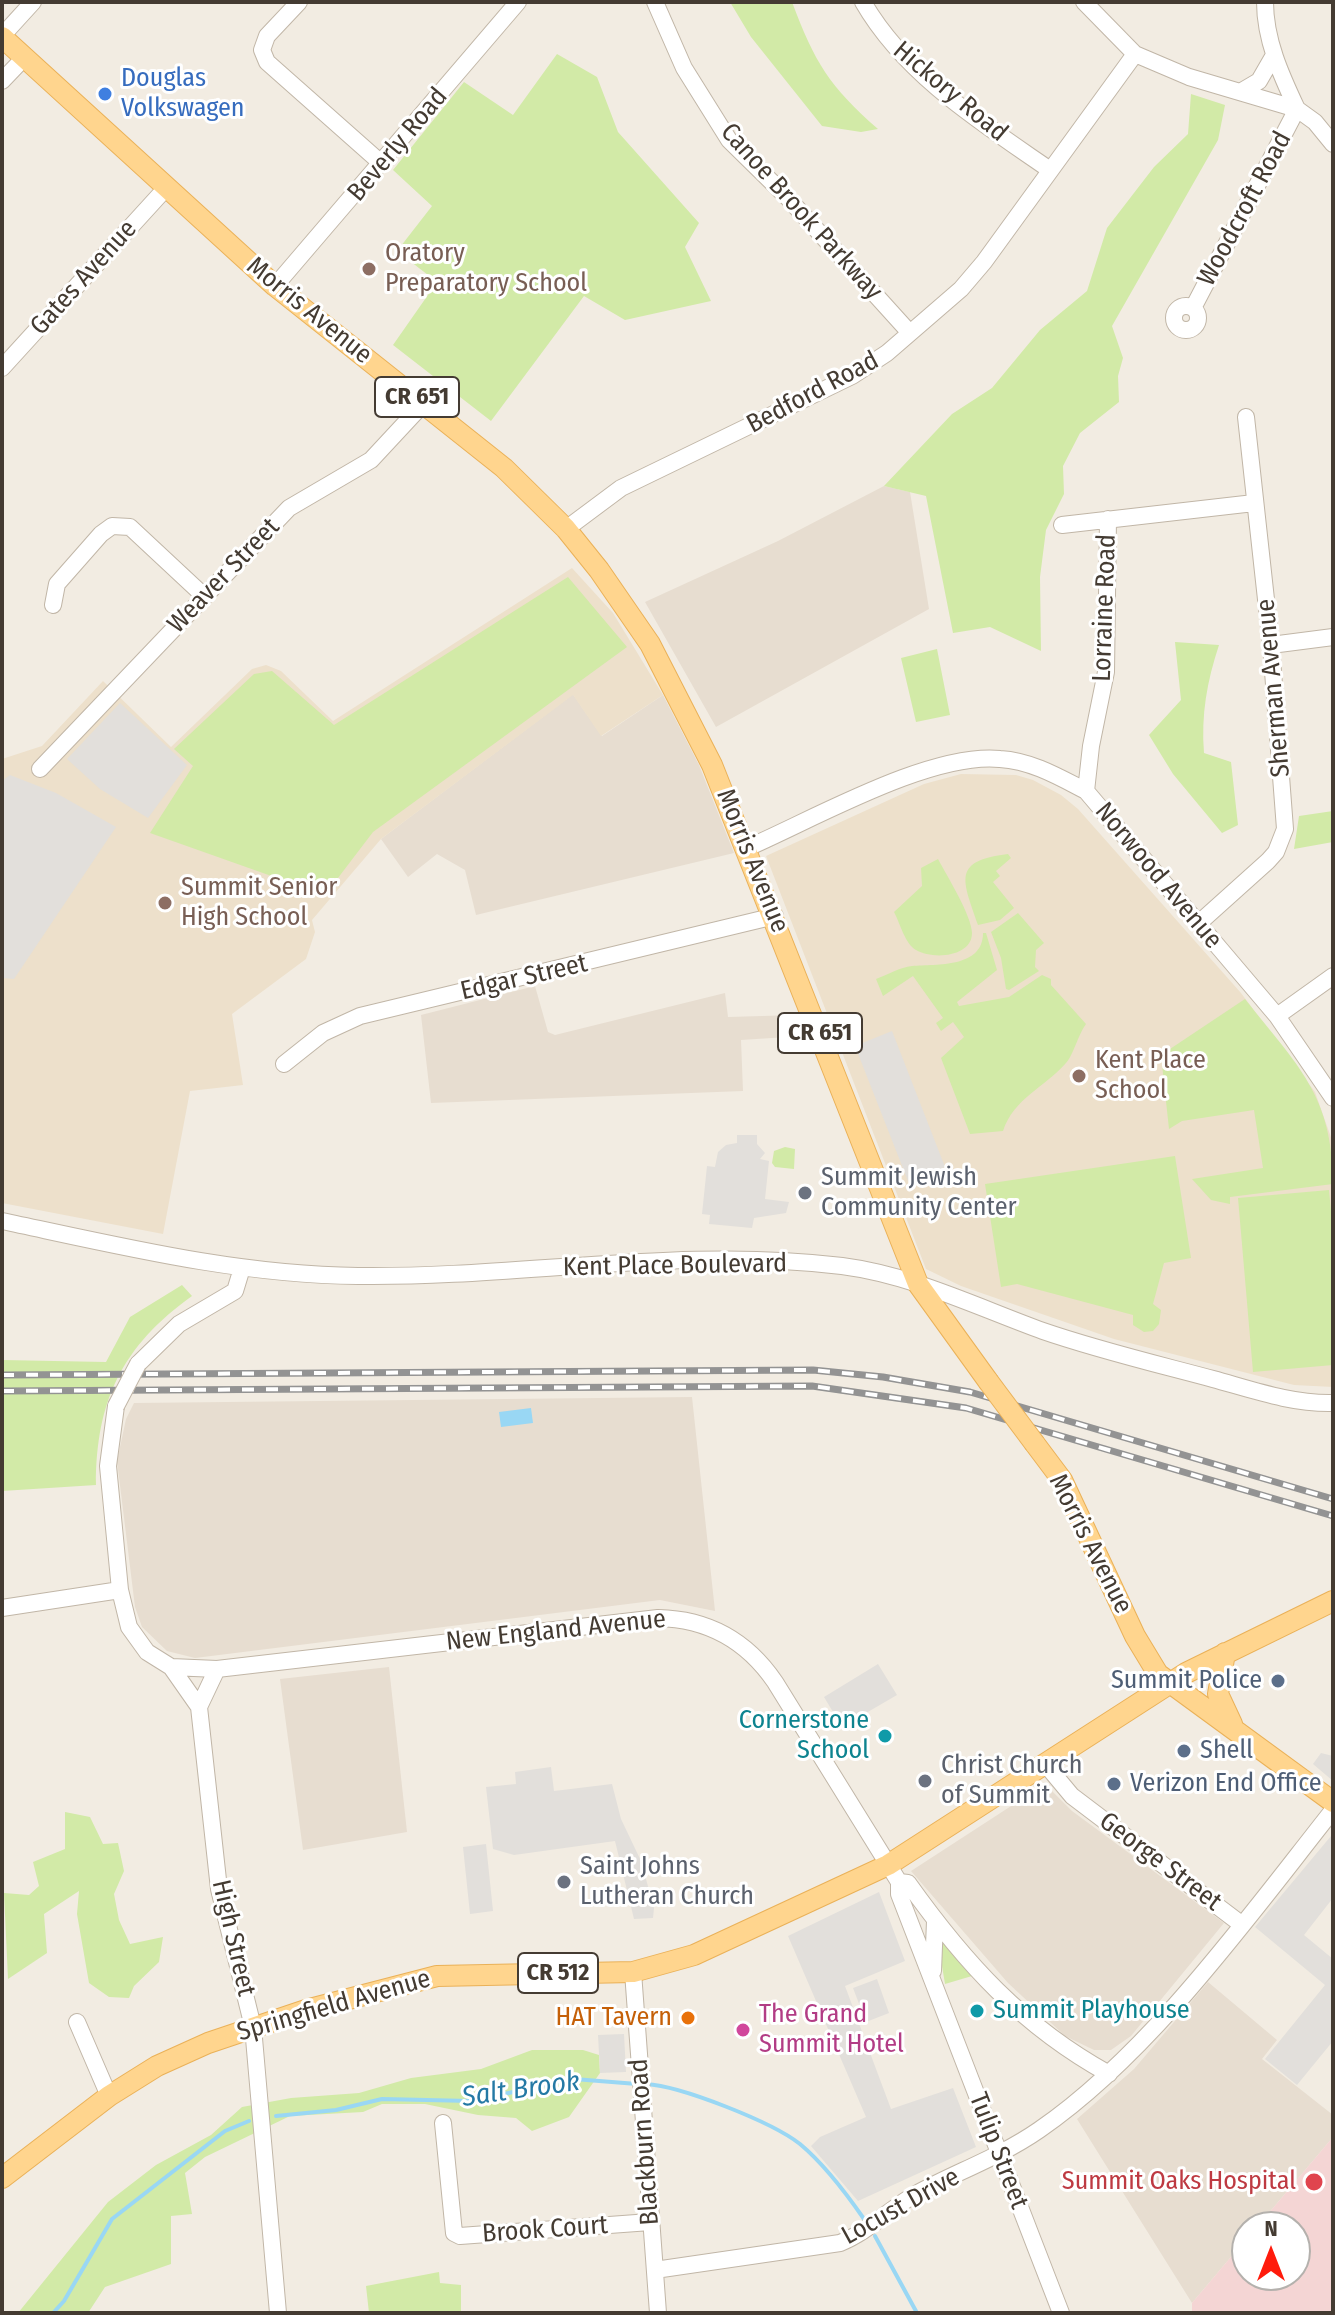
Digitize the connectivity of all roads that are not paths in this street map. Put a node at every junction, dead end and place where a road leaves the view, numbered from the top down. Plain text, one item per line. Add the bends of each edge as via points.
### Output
1 (33, 2) edge
2 (299, 2) edge
3 (518, 2) edge
4 (655, 2) edge
5 (863, 2) edge
6 (1084, 2) edge
7 (1265, 2) edge
8 (2, 36) edge
9 (1135, 54) junction
10 (1274, 55) junction
11 (24, 58) junction
12 (2, 81) edge
13 (1242, 91) junction
14 (1297, 109) junction
15 (1333, 144) edge
16 (381, 163) junction
17 (1050, 170) junction
18 (166, 188) junction
19 (275, 286) junction
20 (1193, 308) dead end
21 (910, 333) junction
22 (2, 368) edge
23 (424, 403) junction
24 (1246, 417) dead end
25 (1254, 503) junction
26 (1108, 519) junction
27 (1062, 525) dead end
28 (566, 529) junction
29 (204, 596) junction
30 (53, 605) dead end
31 (1333, 637) edge
32 (1271, 645) junction
33 (40, 769) dead end
34 (1086, 791) junction
35 (747, 848) junction
36 (775, 916) junction
37 (1199, 923) junction
38 (1333, 976) edge
39 (1277, 1016) junction
40 (284, 1064) dead end
41 (1333, 1098) edge
42 (2, 1221) edge
43 (242, 1268) junction
44 (918, 1284) junction
45 (1333, 1403) edge
46 (120, 1590) junction
47 (1333, 1601) edge
48 (2, 1608) edge
49 (1225, 1653) junction
50 (171, 1667) junction
51 (217, 1669) junction
52 (196, 1671) joint
53 (1169, 1684) junction
54 (199, 1707) junction
55 (1238, 1733) junction
56 (1047, 1766) junction
57 (1333, 1802) edge
58 (1333, 1810) edge
59 (894, 1873) junction
60 (935, 1921) junction
61 (1241, 1924) junction
62 (633, 1972) junction
63 (935, 1989) junction
64 (77, 2022) dead end
65 (253, 2027) junction
66 (1109, 2074) junction
67 (109, 2096) junction
68 (443, 2123) dead end
69 (1000, 2155) junction
70 (2, 2178) edge
71 (650, 2222) junction
72 (655, 2270) junction
73 (278, 2313) edge
74 (658, 2313) edge
75 (1061, 2313) edge

1 - 8 street
2 - 16 street via 267,36 262,50 267,62
3 - 16 street, Beverly Road
4 - 21 street, Canoe Brook Parkway via 684,68 729,140
5 - 17 street, Hickory Road via 880,31 929,79
6 - 9 street
7 - 10 street
8 - 11 main road, Morris Avenue / CR 651
9 - 13 street via 1189,77
9 - 17 street, Bedford Road
10 - 13 street via 1259,81
10 - 14 street
11 - 12 street
11 - 18 main road, Morris Avenue / CR 651
13 - 14 street
14 - 15 street
14 - 20 street, Woodcroft Road
16 - 19 street, Beverly Road
17 - 21 street, Bedford Road via 961,289
18 - 19 main road, Morris Avenue / CR 651
18 - 22 street, Gates Avenue
19 - 23 main road, Morris Avenue / CR 651
21 - 28 street, Bedford Road via 829,389 606,496
23 - 28 main road, Morris Avenue / CR 651 via 504,468
23 - 29 street, Weaver Street via 371,460 289,508
24 - 25 street, Sherman Avenue
25 - 26 street
25 - 32 street, Sherman Avenue
26 - 27 street
26 - 34 street, Lorraine Road via 1106,672
28 - 35 main road, Morris Avenue / CR 651 via 650,644 684,704
29 - 30 street via 122,525 101,534 57,584
29 - 33 street, Weaver Street
31 - 32 street
32 - 37 street, Sherman Avenue via 1286,814 1282,841 1268,861
34 - 35 street, Norwood Avenue via 1028,764 959,760 926,769
34 - 37 street, Norwood Avenue
35 - 36 main road, Morris Avenue / CR 651
36 - 40 street, Edgar Street via 360,1016 323,1033
36 - 44 main road, Morris Avenue / CR 651
37 - 39 street, Norwood Avenue
38 - 39 street
39 - 41 street, Norwood Avenue
42 - 43 street, Kent Place Boulevard
43 - 44 street, Kent Place Boulevard via 373,1276 750,1260 840,1266
43 - 46 street, High Street, bridge via 235,1291 179,1324 138,1364 116,1406 108,1466
44 - 45 street, Kent Place Boulevard via 1057,1335 1299,1402
44 - 53 main road, Morris Avenue / CR 651, bridge via 1062,1480 1147,1658
46 - 48 street
46 - 50 street, High Street via 138,1641
47 - 49 main road, Springfield Avenue
49 - 53 main road, Springfield Avenue
49 - 55 main road via 1219,1702
50 - 52 street, High Street
50 - 54 street, High Street
51 - 52 street, New England Avenue
51 - 54 street
51 - 59 street, New England Avenue via 658,1618 689,1620 727,1635 765,1668
53 - 55 main road, Morris Avenue
53 - 56 main road, Springfield Avenue / CR 512
54 - 65 street, High Street via 219,1889
55 - 57 main road, Morris Avenue
56 - 59 main road, Springfield Avenue / CR 512
56 - 61 street, George Street via 1072,1796
58 - 61 street, Locust Drive
59 - 60 street, New England Avenue via 908,1883
59 - 62 main road, Springfield Avenue / CR 512 via 694,1955
59 - 63 street, Tulip Street
60 - 63 street, Tulip Street
60 - 66 street, New England Avenue via 1028,2021
61 - 66 street, Locust Drive
62 - 65 main road, Springfield Avenue / CR 512 via 437,1976
62 - 71 street, Blackburn Road
63 - 69 street, Tulip Street
64 - 67 street
65 - 67 main road, Springfield Avenue / CR 512 via 157,2066
65 - 73 street, High Street
66 - 69 street, Locust Drive via 1076,2104
67 - 70 main road, Springfield Avenue / CR 512
68 - 71 street, Brook Court via 454,2233 460,2236
69 - 72 street, Locust Drive via 916,2194 840,2243
69 - 75 street, Tulip Street
71 - 72 street, Blackburn Road
72 - 74 street, Blackburn Road

